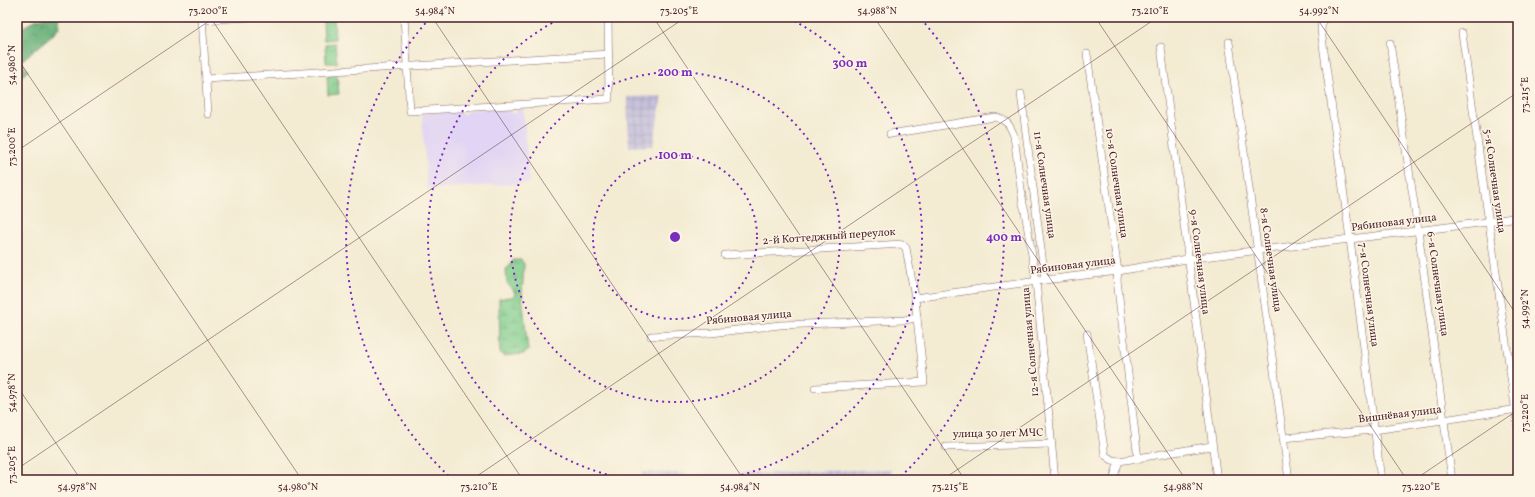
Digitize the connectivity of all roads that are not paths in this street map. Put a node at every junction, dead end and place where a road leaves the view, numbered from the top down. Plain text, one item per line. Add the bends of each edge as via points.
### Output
1 (249, 17) edge
2 (404, 17) edge
3 (608, 17) edge
4 (1322, 17) edge
5 (202, 18) edge
6 (1462, 32) dead end
7 (1229, 42) dead end
8 (1390, 43) dead end
9 (1160, 47) dead end
10 (609, 54) junction
11 (1086, 54) dead end
12 (407, 67) junction
13 (206, 79) junction
14 (1021, 94) dead end
15 (208, 114) dead end
16 (890, 134) dead end
17 (1518, 217) edge
18 (1488, 222) junction
19 (1418, 230) junction
20 (1350, 239) junction
21 (1258, 251) junction
22 (725, 255) dead end
23 (1188, 259) junction
24 (1118, 271) junction
25 (1045, 280) junction
26 (1036, 281) junction
27 (915, 298) junction
28 (917, 318) junction
29 (1087, 334) dead end
30 (651, 336) dead end
31 (815, 388) dead end
32 (1517, 409) edge
33 (1444, 421) junction
34 (1518, 427) edge
35 (1374, 430) junction
36 (1283, 438) junction
37 (1051, 444) junction
38 (1212, 446) junction
39 (946, 447) dead end
40 (1138, 458) junction
41 (1119, 461) junction
42 (1055, 480) edge
43 (1113, 480) edge
44 (1217, 480) edge
45 (1289, 480) edge
46 (1381, 480) edge
47 (1452, 480) edge

1 - 5 street
2 - 12 street
3 - 10 street
4 - 20 street, 7-я Солнечная улица via 1321,30
5 - 13 street
6 - 18 street, 5-я Солнечная улица
7 - 21 street, 8-я Солнечная улица
8 - 19 street, 6-я Солнечная улица
9 - 23 street, 9-я Солнечная улица
10 - 12 street
10 - 12 street via 610,99 410,111
11 - 24 street, 10-я Солнечная улица
12 - 13 street
13 - 15 street
14 - 25 street, 11-я Солнечная улица
16 - 26 street, 12-я Солнечная улица via 995,117 1004,119 1010,125 1014,136
17 - 18 street, Рябиновая улица
18 - 19 street, Рябиновая улица
18 - 32 street, 5-я Солнечная улица
19 - 20 street, Рябиновая улица
19 - 33 street, 6-я Солнечная улица
20 - 21 street, Рябиновая улица
20 - 35 street, 7-я Солнечная улица
21 - 23 street, Рябиновая улица
21 - 36 street, 8-я Солнечная улица
22 - 27 street, 2-й Коттеджный переулок via 902,244 906,248
23 - 24 street, Рябиновая улица
23 - 38 street, 9-я Солнечная улица
24 - 25 street, Рябиновая улица
24 - 40 street, 10-я Солнечная улица
25 - 26 street, Рябиновая улица
26 - 27 street, Рябиновая улица
26 - 37 street, 12-я Солнечная улица
27 - 28 street
28 - 30 street, Рябиновая улица via 780,325 711,333
28 - 31 street via 924,382
29 - 41 street via 1105,456
32 - 33 street, Вишнёвая улица
32 - 34 street, 5-я Солнечная улица
33 - 35 street, Вишнёвая улица
33 - 47 street, 6-я Солнечная улица
35 - 36 street, Вишнёвая улица
35 - 46 street, 7-я Солнечная улица
36 - 45 street, 8-я Солнечная улица
37 - 39 street, улица 30 лет МЧС
37 - 42 street, 12-я Солнечная улица
38 - 40 street
38 - 44 street, 9-я Солнечная улица
40 - 41 street
41 - 43 street

